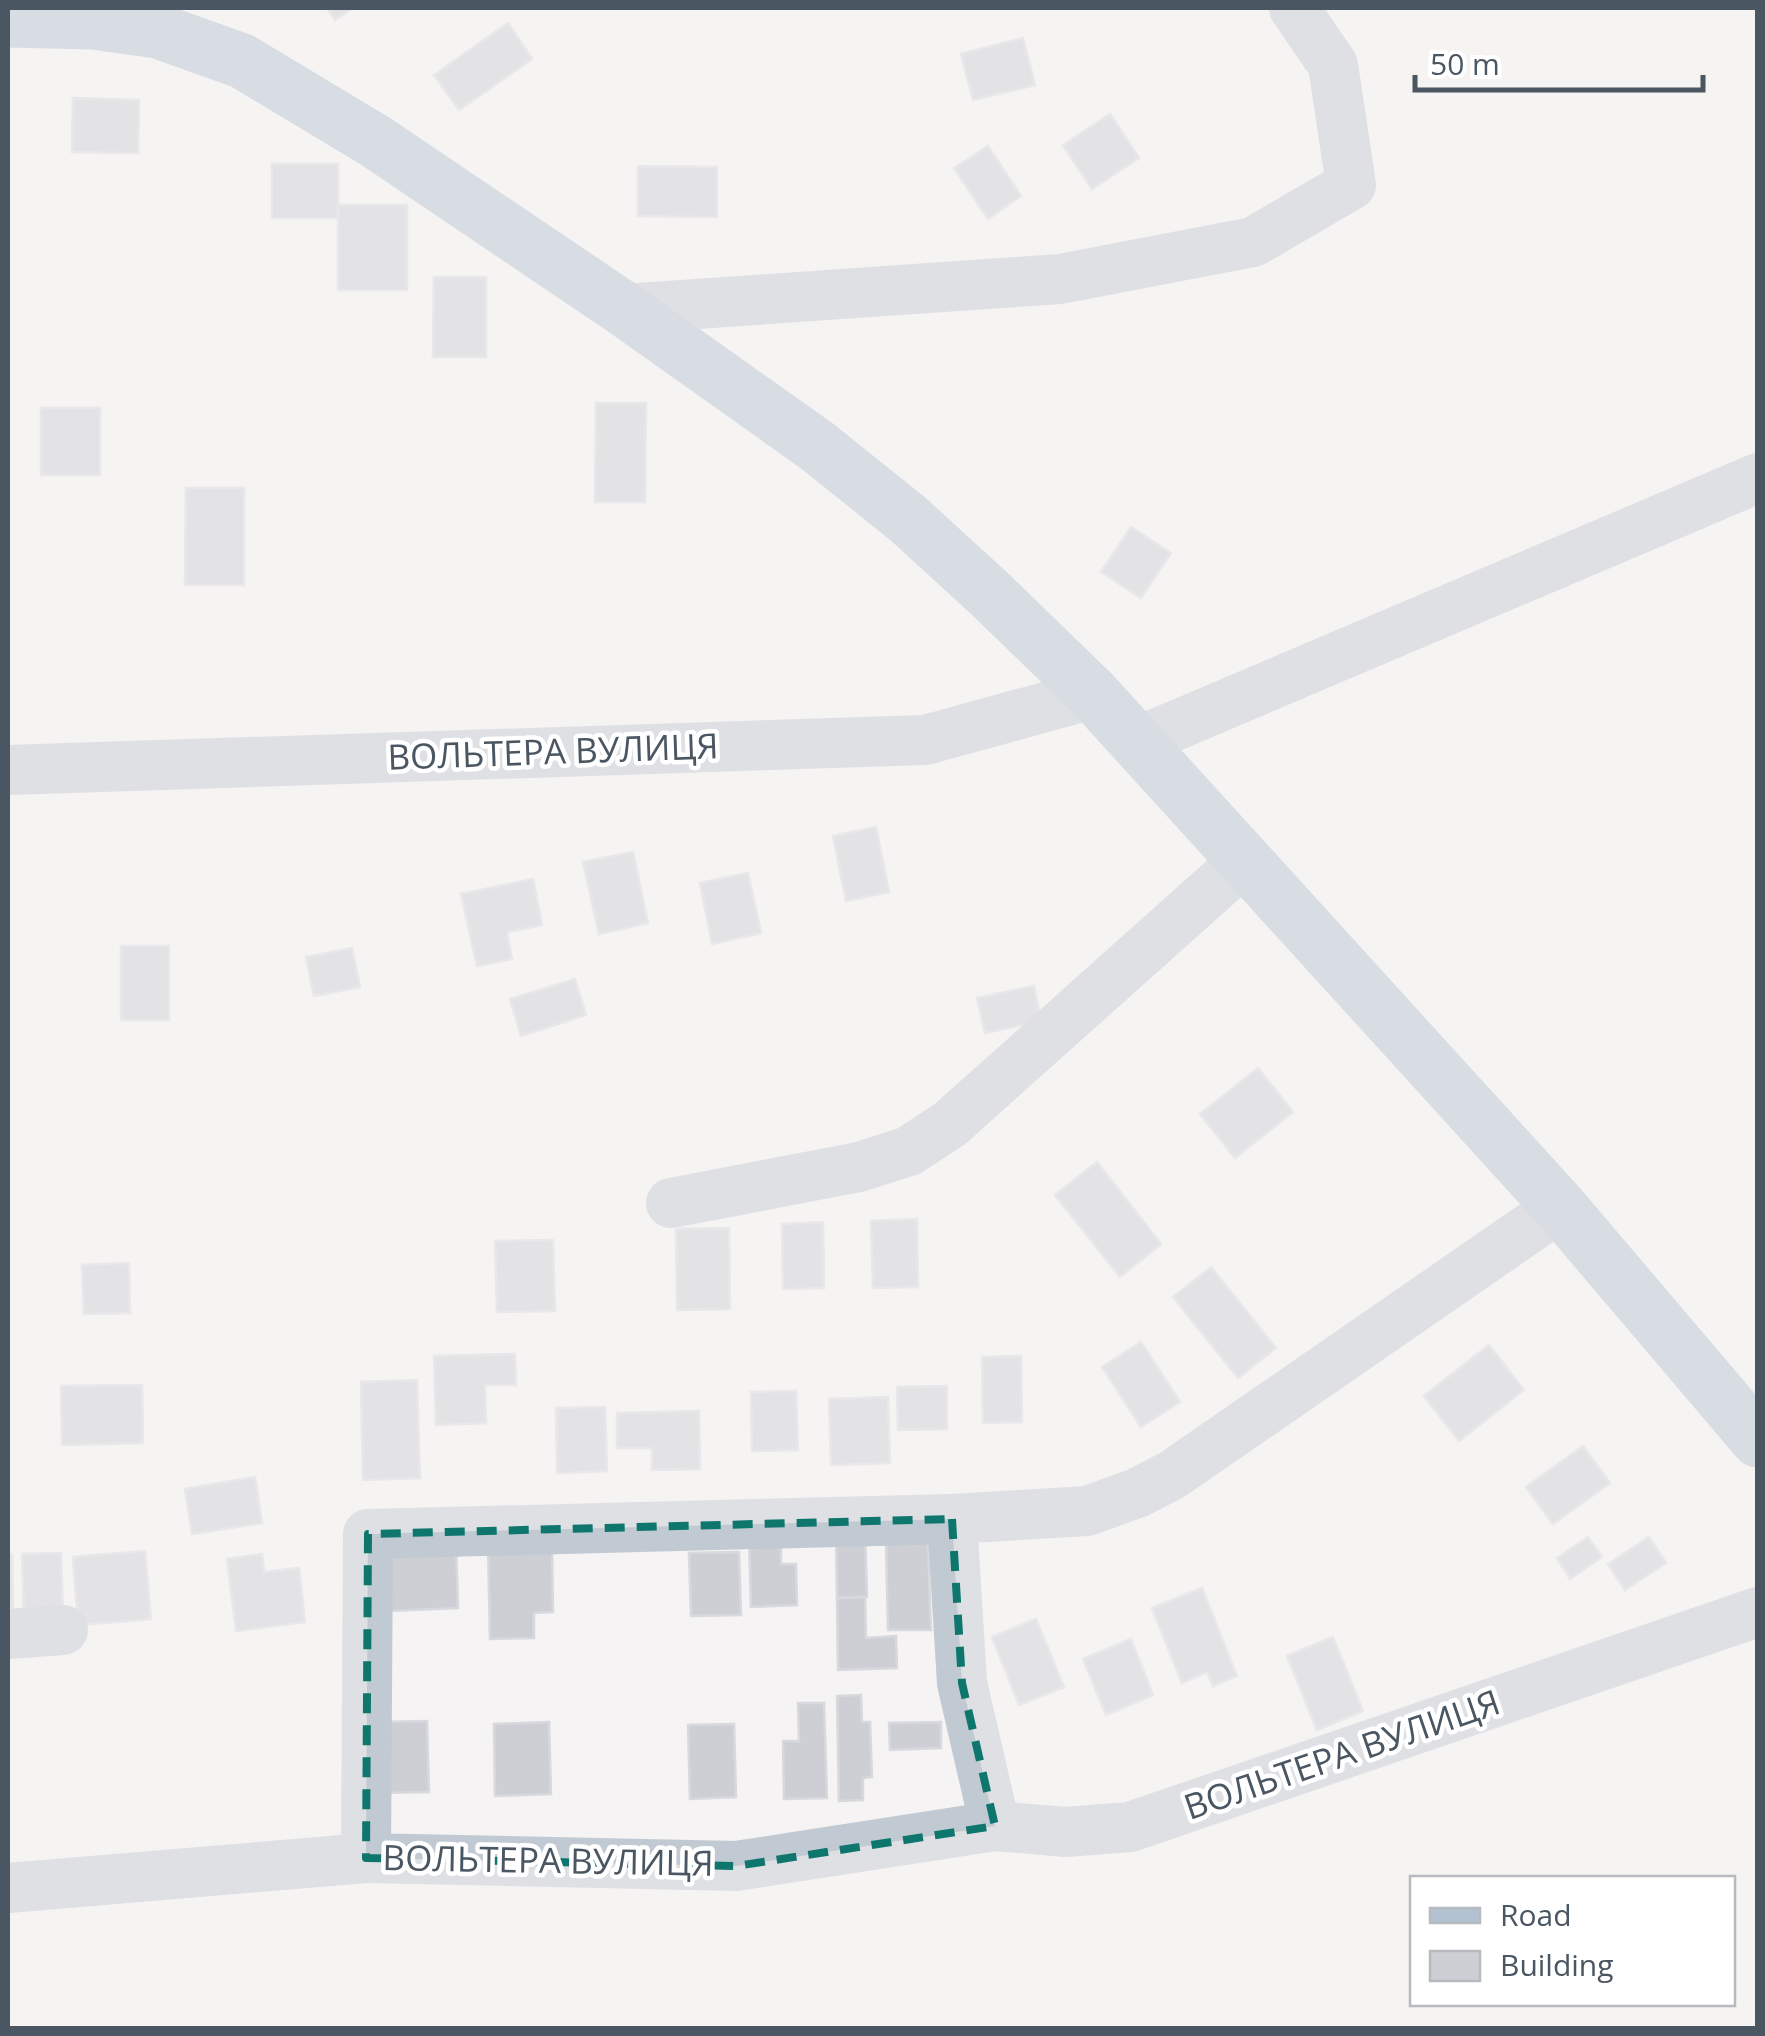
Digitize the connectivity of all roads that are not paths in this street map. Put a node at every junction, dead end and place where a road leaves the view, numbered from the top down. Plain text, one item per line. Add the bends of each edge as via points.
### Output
1 (166, 8) edge
2 (1294, 8) edge
3 (8, 20) edge
4 (242, 61) junction
5 (624, 309) junction
6 (1758, 478) edge
7 (1093, 694) junction
8 (1137, 742) junction
9 (8, 770) edge
10 (1244, 861) junction
11 (670, 1203) dead end
12 (1560, 1207) junction
13 (1758, 1440) edge
14 (952, 1519) junction
15 (1758, 1612) edge
16 (63, 1630) dead end
17 (8, 1634) edge
18 (995, 1826) junction
19 (366, 1858) junction
20 (8, 1888) edge

1 - 4 street
2 - 5 street via 1334,65 1350,185 1253,242 1060,280
3 - 4 main road via 158,31
4 - 5 main road via 375,141
5 - 7 main road via 908,519
6 - 8 street
7 - 8 main road
7 - 9 street, ВОЛЬТЕРА ВУЛИЦЯ via 925,740
8 - 10 main road
10 - 11 street via 950,1124 908,1151 859,1167
10 - 12 main road
12 - 13 main road
12 - 14 street, ВОЛЬТЕРА ВУЛИЦЯ via 1154,1484 1087,1511
14 - 18 street via 962,1684
14 - 19 street, ВОЛЬТЕРА ВУЛИЦЯ via 368,1534
15 - 18 street, ВОЛЬТЕРА ВУЛИЦЯ via 1130,1827 1066,1832
16 - 17 street
18 - 19 street, ВОЛЬТЕРА ВУЛИЦЯ via 736,1866
19 - 20 street

